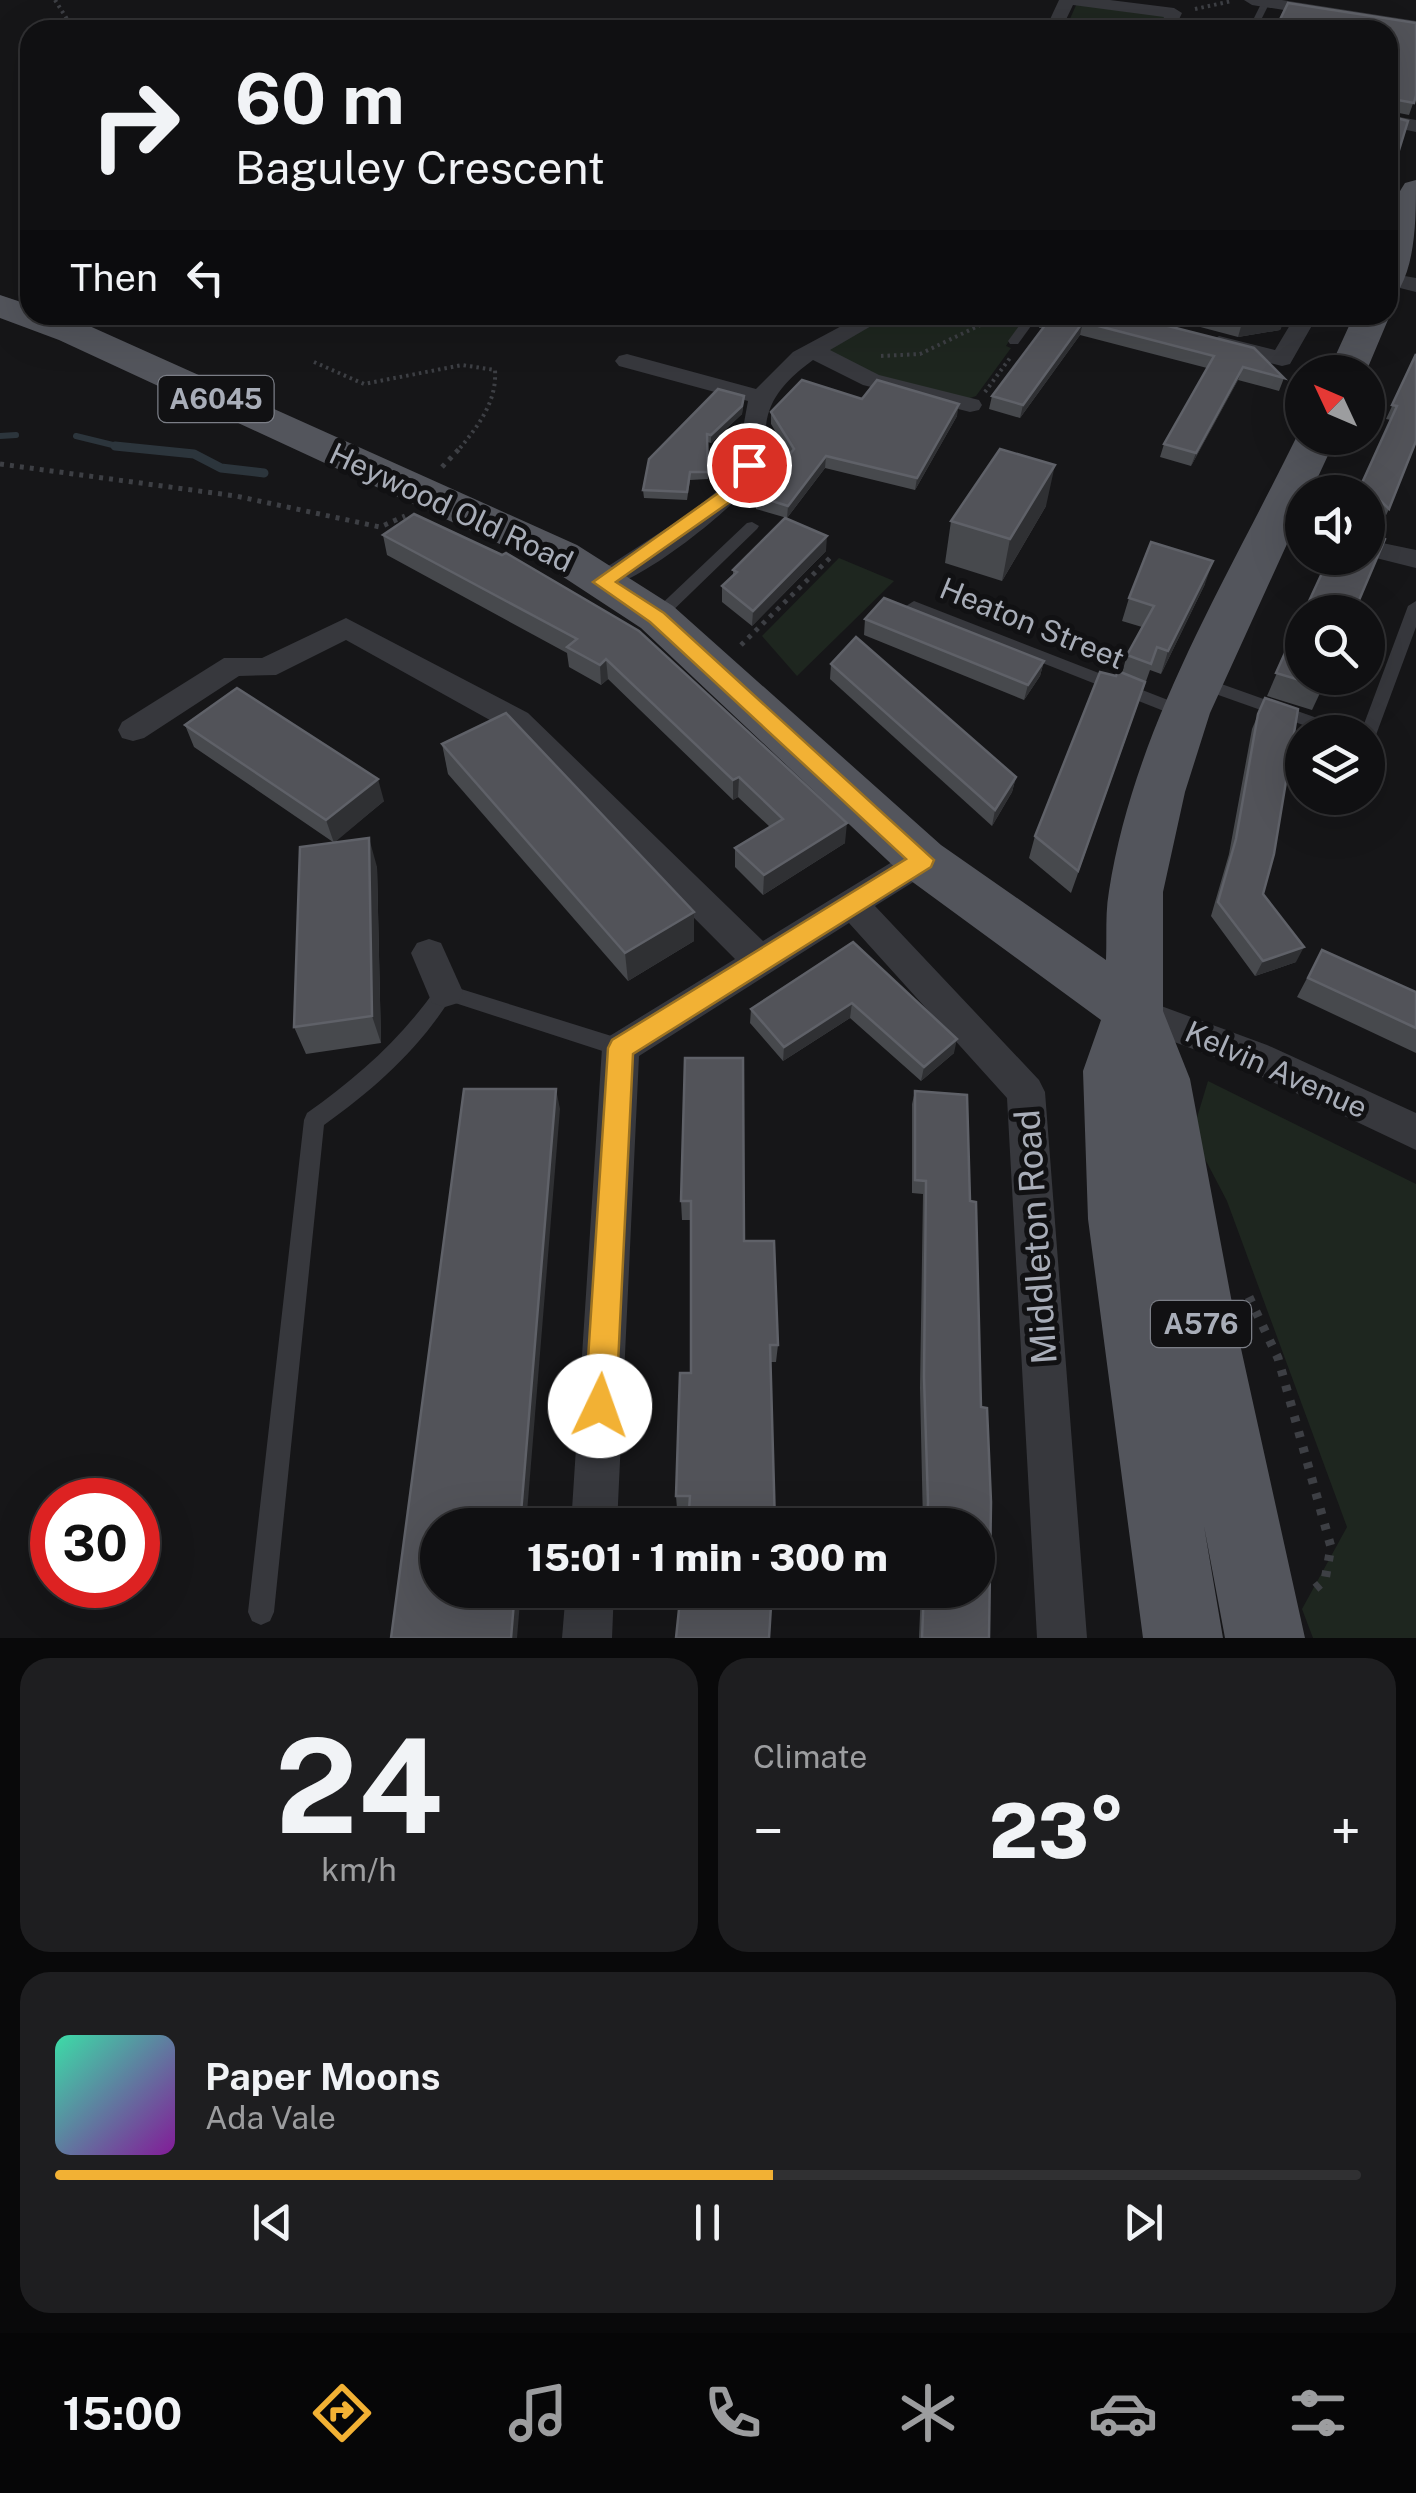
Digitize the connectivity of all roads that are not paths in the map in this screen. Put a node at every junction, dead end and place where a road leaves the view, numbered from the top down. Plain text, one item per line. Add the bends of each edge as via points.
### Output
1 (1069, 0) edge
2 (1254, 1) edge
3 (1310, 5) edge
4 (1171, 20) edge
5 (1416, 190) edge
6 (1398, 229) edge
7 (53, 325) edge
8 (860, 325) edge
9 (1025, 325) edge
10 (1301, 325) edge
11 (1368, 325) edge
12 (1194, 336) edge
13 (1014, 340) road end
14 (820, 346) junction
15 (1354, 355) edge
16 (627, 360) dead end
17 (760, 397) junction
18 (970, 405) road end
19 (752, 526) dead end
20 (1285, 534) edge
21 (1385, 552) edge
22 (1416, 560) edge
23 (603, 582) junction
24 (914, 606) edge
25 (1416, 606) edge
26 (657, 617) junction
27 (1192, 698) junction
28 (1375, 715) edge
29 (1285, 720) edge
30 (133, 730) dead end
31 (922, 860) junction
32 (852, 904) junction
33 (430, 953) dead end
34 (760, 961) junction
35 (445, 992) junction
36 (1134, 1011) junction
37 (621, 1048) junction
38 (1416, 1132) edge
39 (595, 1508) edge
40 (589, 1608) edge
41 (262, 1612) dead end
42 (1285, 1618) edge
43 (587, 1638) edge
44 (1062, 1638) edge
45 (1184, 1638) edge

1 - 4 street via 1174,13
2 - 3 street
5 - 6 main road
7 - 23 main road, Heywood Old Road / A6045 via 562,555
8 - 14 street
9 - 13 lane
10 - 12 street via 1282,360
11 - 15 main road
14 - 17 street
14 - 18 street via 871,380
16 - 17 street
17 - 23 street via 751,458 739,483
19 - 26 lane
20 - 27 main road, A576
21 - 22 street
23 - 26 main road, Heywood Old Road / A6045
24 - 27 lane, Heaton Street
25 - 28 lane
26 - 31 main road, Heywood Old Road / A6045
27 - 29 lane, Heaton Street
27 - 36 main road, A576 via 1159,792 1136,892
30 - 34 street via 234,664 266,668 346,628 517,721
31 - 32 street
31 - 36 main road, Heywood Old Road / A6045
32 - 34 street
32 - 44 street, Middleton Road via 1026,1092
33 - 35 street
34 - 37 street
35 - 37 lane
35 - 41 lane via 423,1028 368,1082 314,1120
36 - 38 street, Kelvin Avenue via 1254,1056
36 - 42 main road, A576 via 1159,1079 1202,1335
36 - 45 main road, A576 via 1113,1071 1121,1218
37 - 39 street
40 - 43 street

